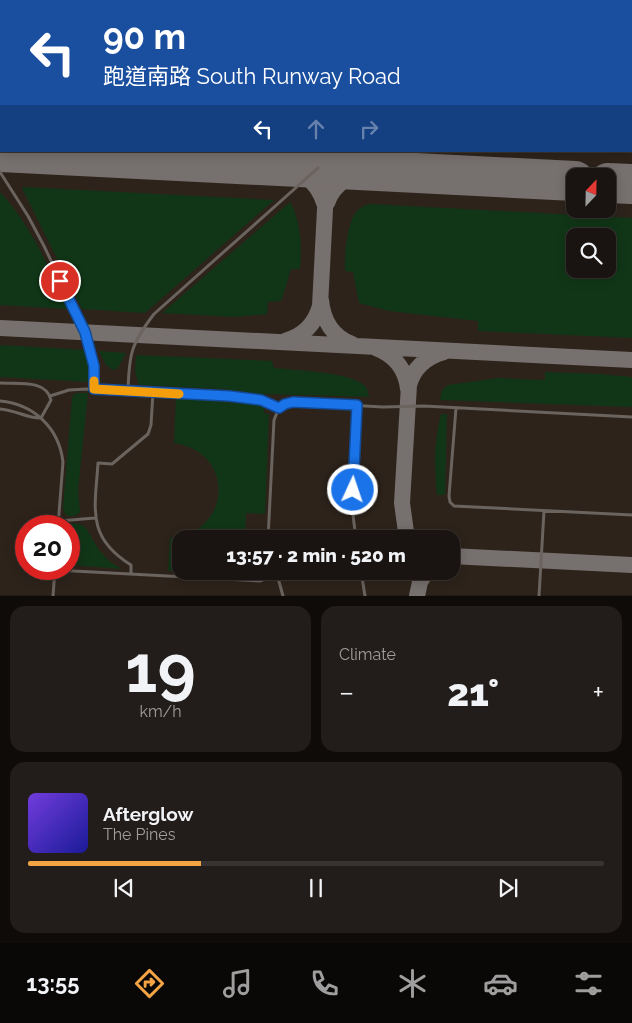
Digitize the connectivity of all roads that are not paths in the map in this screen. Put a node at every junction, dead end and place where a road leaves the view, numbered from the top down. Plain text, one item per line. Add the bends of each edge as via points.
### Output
1 (318, 168) dead end
2 (0, 172) edge
3 (0, 383) edge
4 (94, 389) junction
5 (128, 391) junction
6 (153, 392) junction
7 (50, 396) junction
8 (0, 401) edge
9 (357, 405) junction
10 (279, 408) junction
11 (456, 408) junction
12 (0, 409) edge
13 (632, 416) edge
14 (41, 418) junction
15 (544, 511) junction
16 (59, 515) edge
17 (632, 515) edge
18 (95, 518) junction
19 (80, 519) edge
20 (268, 530) edge
21 (355, 530) edge
22 (80, 571) edge
23 (131, 574) junction
24 (172, 576) edge
25 (54, 580) edge
26 (242, 580) edge
27 (262, 580) edge
28 (278, 580) edge
29 (362, 580) edge
30 (53, 596) edge
31 (283, 596) edge
32 (365, 596) edge
33 (539, 596) edge

1 - 5 lane via 154,314 138,335 131,353
2 - 4 lane via 40,239 85,332 94,366
3 - 7 lane via 41,386
4 - 5 lane
4 - 7 lane via 78,389
5 - 6 lane
6 - 10 lane via 261,400
6 - 18 lane via 148,434 112,464 98,464
7 - 14 lane
8 - 14 lane via 29,408
9 - 10 lane via 293,402
9 - 11 lane
9 - 21 lane via 352,507
10 - 20 lane via 274,420
11 - 13 lane
11 - 15 lane via 450,502 454,506
12 - 14 lane
14 - 16 lane via 54,434 62,454
15 - 17 lane
15 - 33 lane
18 - 19 lane
18 - 23 lane via 100,535 131,565
22 - 23 lane
23 - 24 lane
25 - 30 lane
26 - 27 lane
28 - 31 lane
29 - 32 lane

